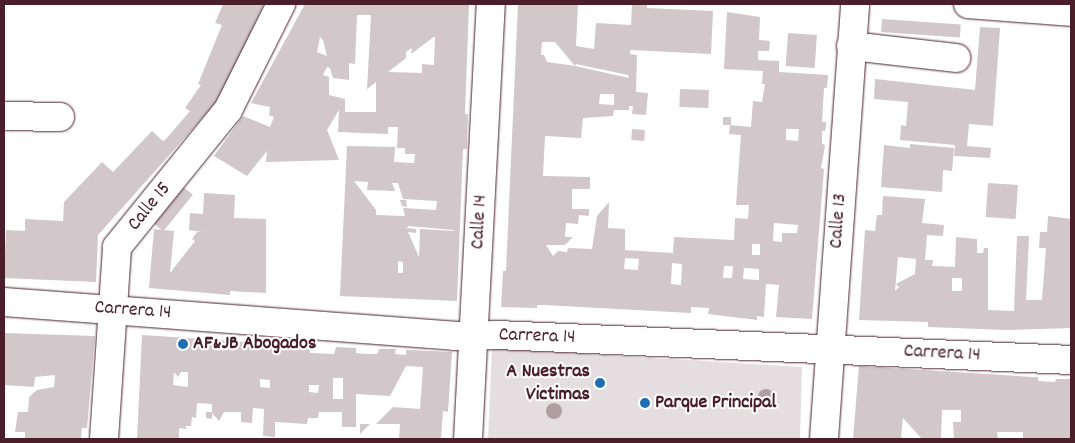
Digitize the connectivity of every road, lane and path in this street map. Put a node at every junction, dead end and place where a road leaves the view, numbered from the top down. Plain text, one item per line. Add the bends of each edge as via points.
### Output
1 (281, 4) edge
2 (491, 4) edge
3 (855, 4) edge
4 (968, 4) edge
5 (1071, 12) edge
6 (851, 46) junction
7 (956, 58) dead end
8 (4, 116) edge
9 (60, 117) dead end
10 (4, 302) edge
11 (112, 310) junction
12 (474, 335) junction
13 (830, 349) junction
14 (1071, 360) edge
15 (104, 439) edge
16 (468, 439) edge
17 (824, 439) edge

1 - 11 street, Calle 15 via 228,110 117,248
2 - 12 street, Calle 14
3 - 6 street, Calle 13
4 - 5 street
6 - 7 street
6 - 13 street, Calle 13
8 - 9 street
10 - 11 street, Carrera 14
11 - 12 street, Carrera 14
11 - 15 street, Calle 15
12 - 13 street, Carrera 14
12 - 16 street, Calle 14
13 - 14 street, Carrera 14
13 - 17 street, Calle 13

